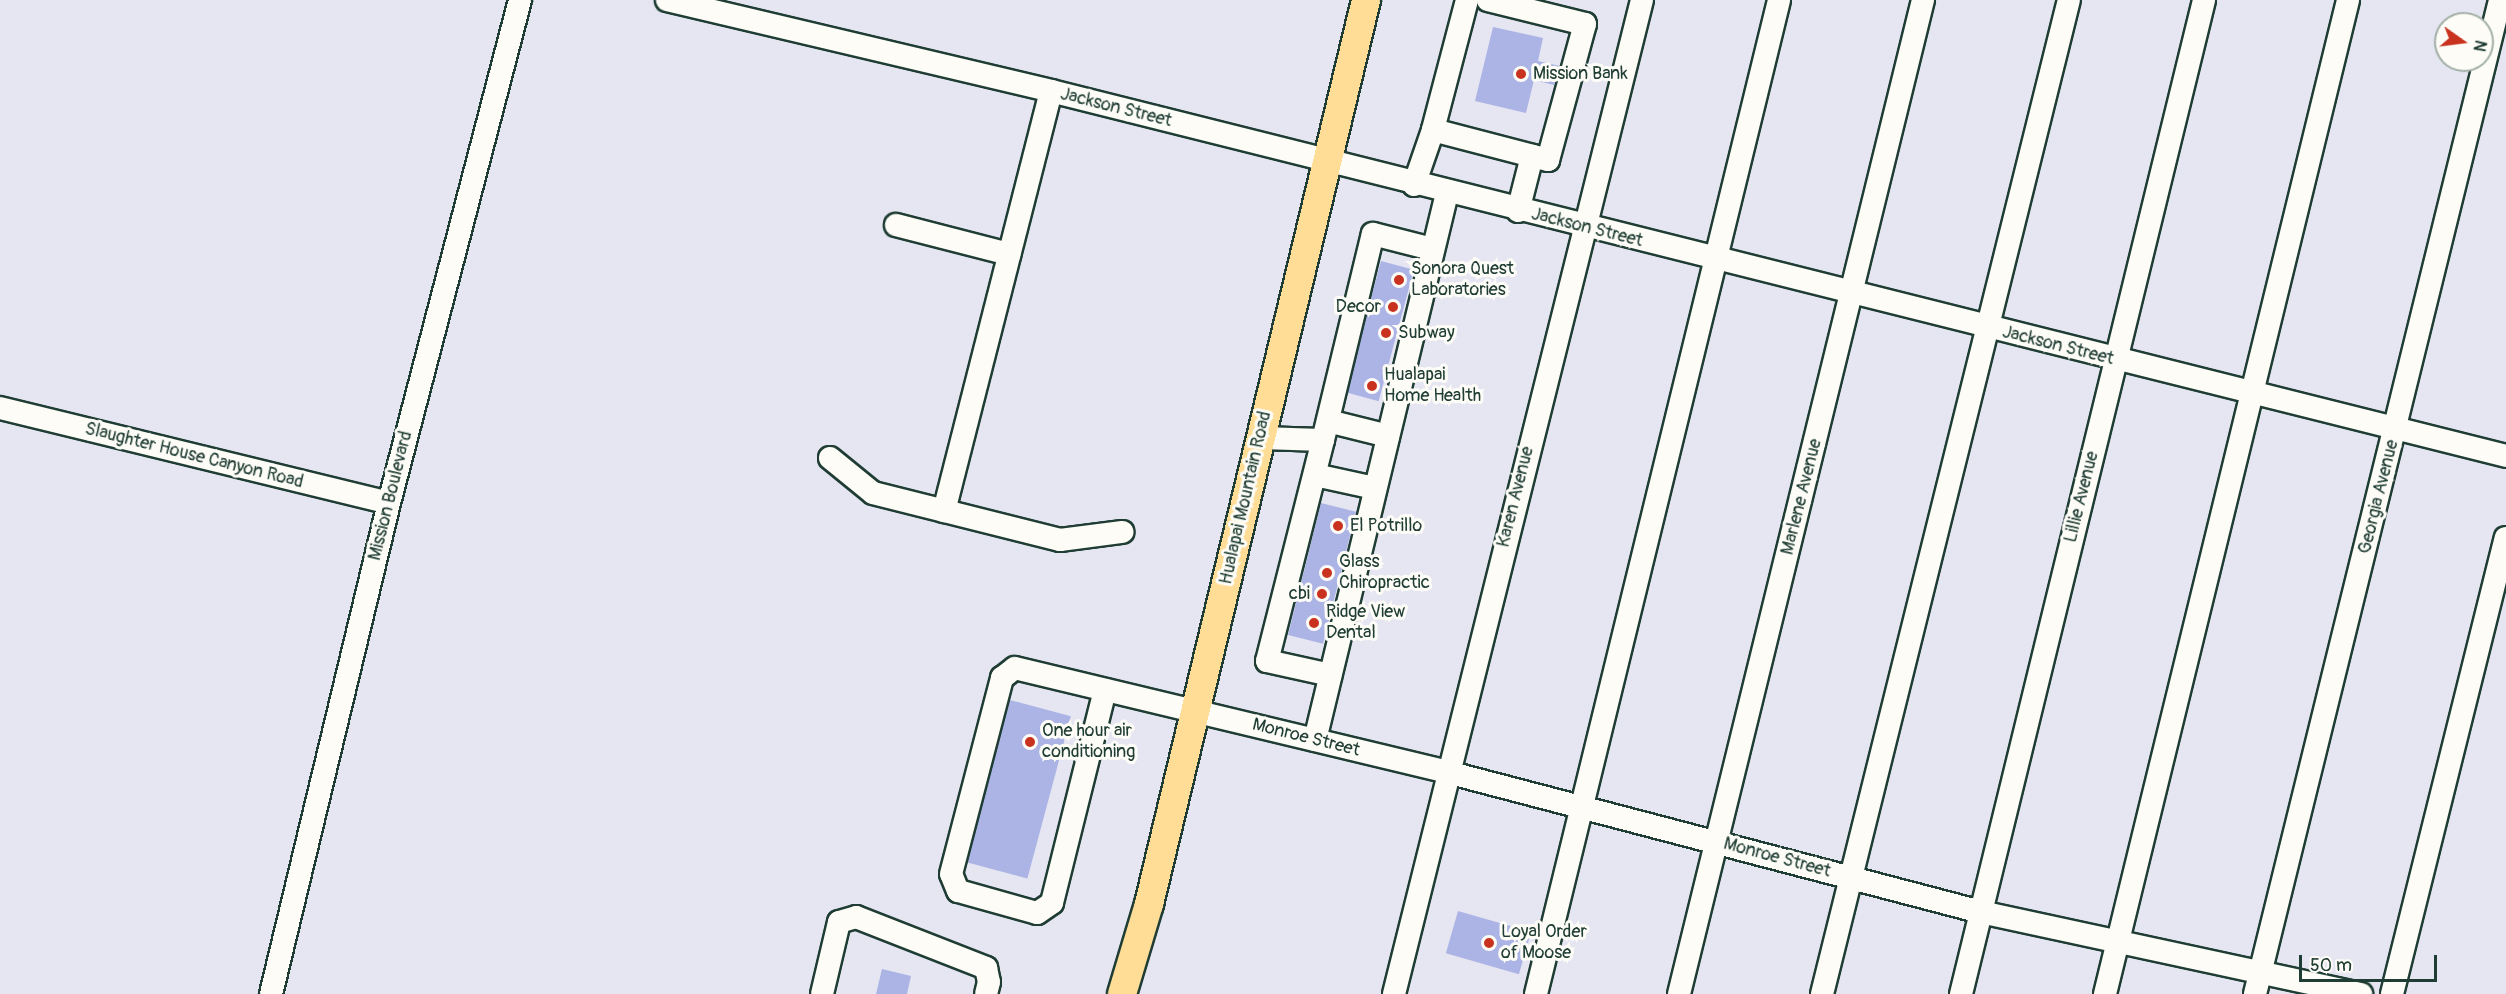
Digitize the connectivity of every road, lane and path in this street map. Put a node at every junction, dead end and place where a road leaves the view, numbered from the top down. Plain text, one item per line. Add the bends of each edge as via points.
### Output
1 (520, 0) edge
2 (667, 0) edge
3 (1366, 0) edge
4 (1467, 0) edge
5 (1488, 0) edge
6 (1642, 0) edge
7 (1779, 0) edge
8 (1923, 0) edge
9 (2069, 0) edge
10 (2204, 0) edge
11 (2348, 0) edge
12 (2500, 0) edge
13 (1051, 91) junction
14 (1433, 130) junction
15 (1532, 156) junction
16 (1326, 162) junction
17 (1414, 184) junction
18 (1447, 193) junction
19 (1518, 211) junction
20 (896, 225) dead end
21 (1584, 227) junction
22 (1432, 249) junction
23 (1009, 254) junction
24 (1715, 260) junction
25 (1851, 294) junction
26 (1989, 328) junction
27 (2115, 360) junction
28 (2254, 394) junction
29 (0, 408) edge
30 (2396, 429) junction
31 (1326, 431) junction
32 (1388, 436) junction
33 (1260, 438) junction
34 (2506, 456) edge
35 (830, 458) dead end
36 (1315, 476) junction
37 (1375, 488) junction
38 (388, 503) junction
39 (944, 511) junction
40 (1122, 532) dead end
41 (2506, 538) edge
42 (1330, 675) junction
43 (1105, 690) junction
44 (1195, 712) junction
45 (1315, 740) junction
46 (1447, 772) junction
47 (1583, 807) junction
48 (1719, 842) junction
49 (1851, 878) junction
50 (1981, 912) junction
51 (2118, 941) junction
52 (2257, 984) edge
53 (271, 994) edge
54 (822, 994) edge
55 (986, 994) edge
56 (1122, 994) edge
57 (1394, 994) edge
58 (1536, 994) edge
59 (1679, 994) edge
60 (1822, 994) edge
61 (1961, 994) edge
62 (2105, 994) edge
63 (2361, 994) edge
64 (2392, 994) edge

1 - 38 street, Mission Boulevard
2 - 13 street, Jackson Street
3 - 16 main road, Hualapai Mountain Road
4 - 14 street
5 - 15 street via 1585,24 1548,160
6 - 21 street, Karen Avenue
7 - 24 street
8 - 25 street, Marlene Avenue
9 - 26 street
10 - 27 street, Lillie Avenue
11 - 28 street
12 - 30 street, Georgia Avenue
13 - 16 street, Jackson Street
13 - 23 street
14 - 15 street
14 - 17 street
15 - 19 street
16 - 17 street, Jackson Street
16 - 33 main road, Hualapai Mountain Road
17 - 18 street, Jackson Street
18 - 19 street, Jackson Street
18 - 22 street
19 - 21 street, Jackson Street
20 - 23 street
21 - 24 street, Jackson Street
21 - 46 street, Karen Avenue
22 - 31 street via 1373,234
22 - 32 street
23 - 39 street
24 - 25 street, Jackson Street
24 - 47 street
25 - 26 street, Jackson Street
25 - 48 street, Marlene Avenue
26 - 27 street, Jackson Street
26 - 49 street
27 - 28 street, Jackson Street
27 - 50 street, Lillie Avenue
28 - 30 street, Jackson Street
28 - 51 street
29 - 38 street, Slaughter House Canyon Road
30 - 34 street, Jackson Street
30 - 52 street, Georgia Avenue
31 - 32 street
31 - 33 street
31 - 36 street
32 - 37 street
33 - 44 main road, Hualapai Mountain Road
35 - 39 street via 873,494
36 - 37 street
36 - 42 street via 1267,661
37 - 42 street
38 - 53 street, Mission Boulevard
39 - 40 street via 1060,540
41 - 64 street
42 - 45 street
43 - 43 street, Monroe Street via 1052,903 1037,913 958,891 951,874 1002,678 1015,668
43 - 44 street, Monroe Street
44 - 45 street, Monroe Street
44 - 56 main road, Hualapai Mountain Road via 1149,904
45 - 46 street, Monroe Street
46 - 47 street, Monroe Street
46 - 57 street, Karen Avenue
47 - 48 street, Monroe Street
47 - 58 street
48 - 49 street, Monroe Street
48 - 59 street, Marlene Avenue
49 - 50 street, Monroe Street
49 - 60 street
50 - 51 street, Monroe Street
50 - 61 street, Lillie Avenue
51 - 52 street, Monroe Street
51 - 62 street
52 - 63 street, Monroe Street
54 - 55 street via 839,922 856,917 986,968

